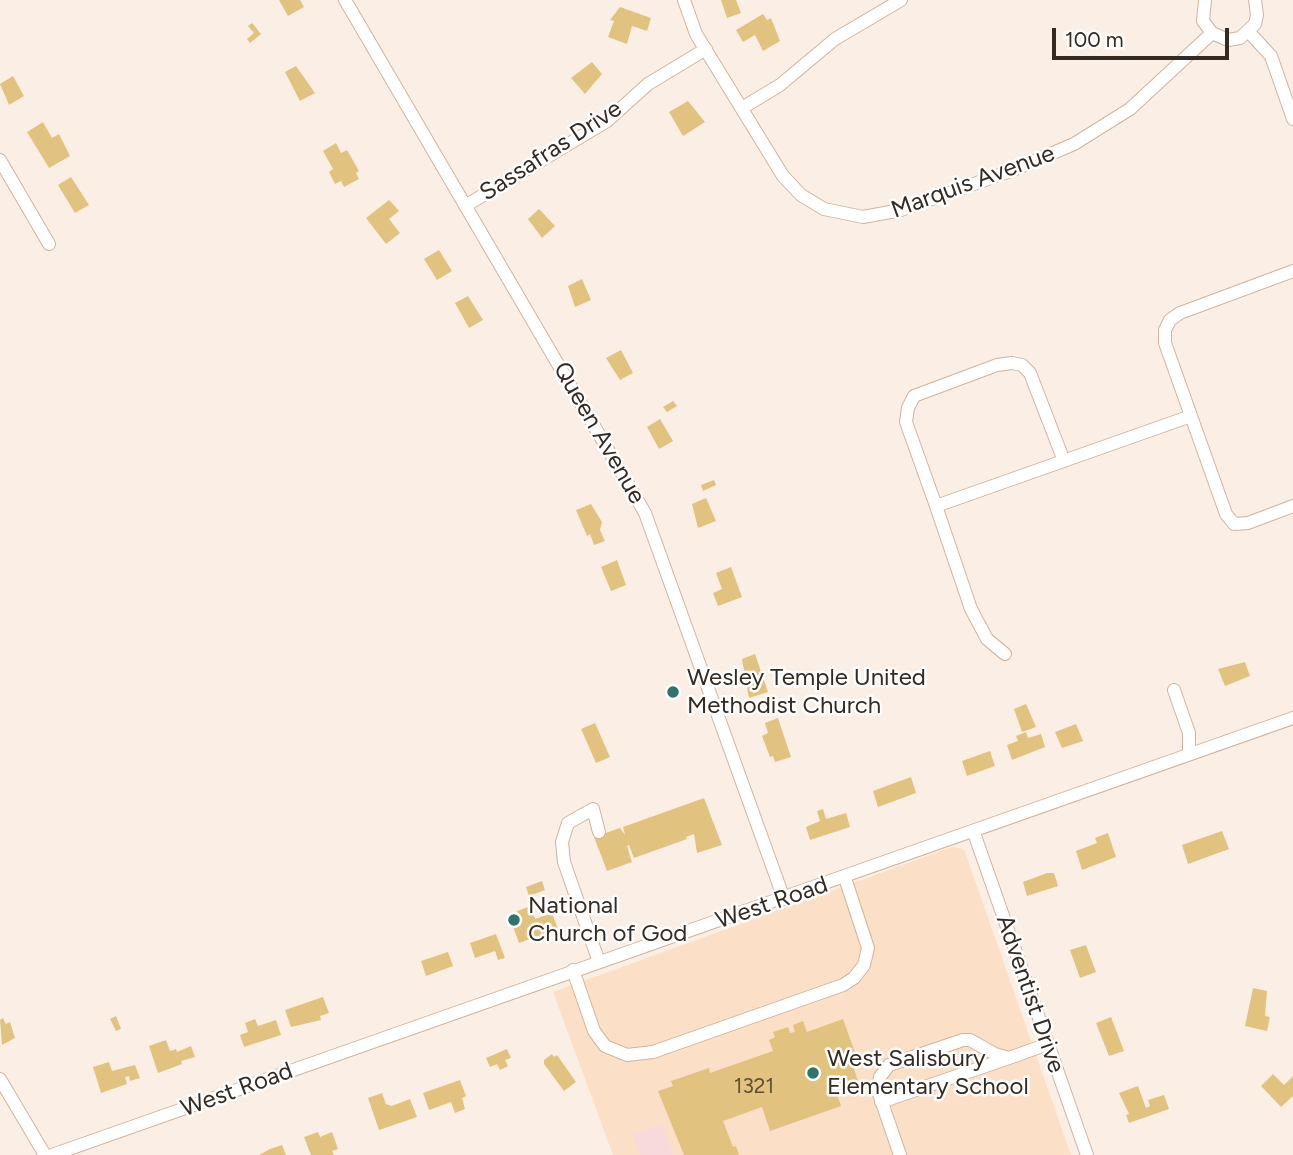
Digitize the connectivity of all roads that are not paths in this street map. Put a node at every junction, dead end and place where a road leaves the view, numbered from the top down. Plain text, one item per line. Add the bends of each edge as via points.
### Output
1 (345, 0) edge
2 (684, 0) edge
3 (901, 0) edge
4 (1205, 0) edge
5 (1255, 0) edge
6 (1249, 32) junction
7 (1212, 33) junction
8 (705, 49) junction
9 (742, 108) junction
10 (1292, 112) edge
11 (0, 160) edge
12 (465, 206) junction
13 (49, 244) dead end
14 (1293, 271) edge
15 (1191, 416) junction
16 (1064, 461) junction
17 (936, 506) junction
18 (1293, 506) edge
19 (1004, 654) dead end
20 (1174, 690) dead end
21 (1293, 718) edge
22 (1189, 754) junction
23 (599, 832) dead end
24 (974, 833) junction
25 (845, 878) junction
26 (784, 899) junction
27 (599, 962) junction
28 (573, 970) junction
29 (1048, 1044) junction
30 (1009, 1058) junction
31 (0, 1079) edge
32 (881, 1102) junction
33 (45, 1155) edge
34 (52, 1155) edge
35 (900, 1155) edge
36 (1087, 1155) edge

1 - 12 street, Queen Avenue
2 - 8 street, Marquis Avenue
3 - 9 street via 835,39 780,85
4 - 7 street via 1203,21
5 - 6 street via 1257,15
6 - 7 street via 1228,40
6 - 10 street via 1271,56
7 - 9 street, Marquis Avenue via 1130,109 1074,144 1013,170 876,216 836,213 801,195 775,165
8 - 9 street, Marquis Avenue
8 - 12 street, Sassafras Drive via 648,84 607,121
11 - 13 street
12 - 26 street, Queen Avenue via 650,524
14 - 15 street via 1199,304 1170,320 1165,343
15 - 16 street
15 - 18 street via 1226,514 1234,524
16 - 17 street
16 - 17 street via 1031,373 1022,365 997,365 914,397 908,408 906,422
17 - 19 street via 971,609 987,639
20 - 22 street via 1189,733
21 - 22 street, West Road
22 - 24 street, West Road
23 - 27 street via 593,809 568,823 562,842 564,862
24 - 25 street, West Road
24 - 29 street, Adventist Drive
25 - 26 street, West Road
25 - 28 street via 868,948 864,965 854,978 653,1052 627,1055 605,1046 594,1031
26 - 27 street, West Road
27 - 28 street, West Road
28 - 34 street, West Road
29 - 30 street
29 - 36 street, Adventist Drive
30 - 32 street
30 - 32 street via 970,1040 928,1050 896,1061 884,1071 878,1083
31 - 33 street
32 - 35 street

